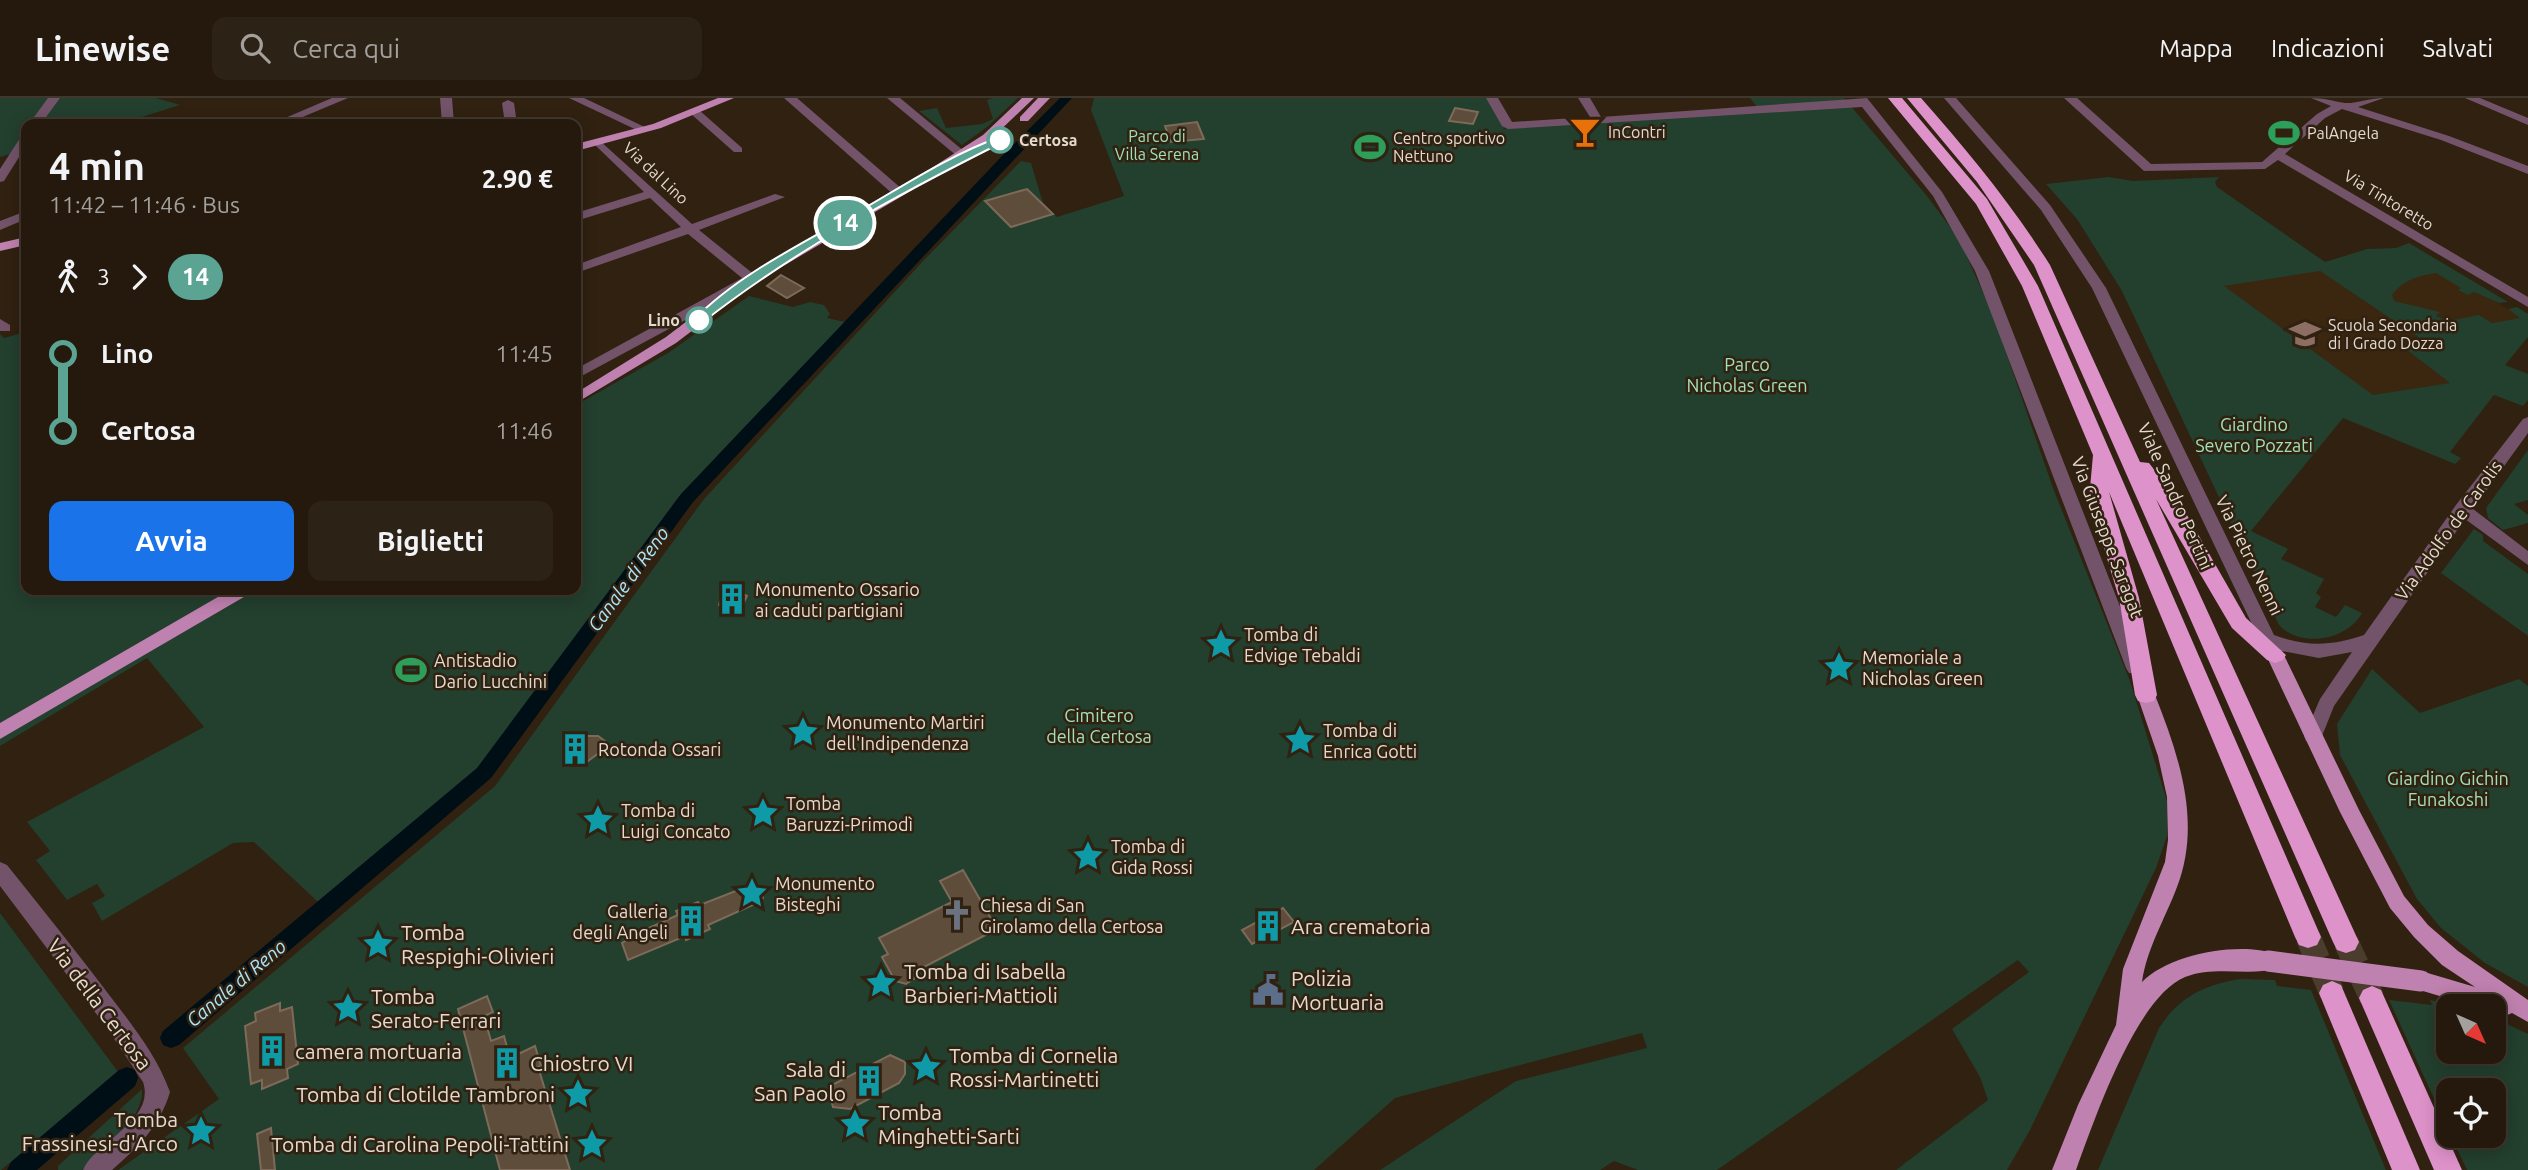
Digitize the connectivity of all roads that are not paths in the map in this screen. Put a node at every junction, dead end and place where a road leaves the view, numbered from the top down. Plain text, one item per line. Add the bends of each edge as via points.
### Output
1 (54, 98) edge
2 (342, 98) edge
3 (446, 98) edge
4 (575, 98) edge
5 (728, 98) edge
6 (790, 98) edge
7 (892, 98) edge
8 (1028, 98) edge
9 (1044, 98) edge
10 (1492, 98) edge
11 (1584, 98) edge
12 (1743, 98) edge
13 (1895, 98) edge
14 (1914, 98) edge
15 (1950, 98) edge
16 (2070, 98) edge
17 (2317, 98) edge
18 (2378, 98) edge
19 (2471, 98) edge
20 (1863, 100) edge
21 (508, 103) dead end
22 (2344, 106) junction
23 (1752, 110) junction
24 (695, 112) junction
25 (39, 119) edge
26 (290, 119) edge
27 (448, 119) edge
28 (510, 119) edge
29 (1597, 120) junction
30 (2528, 122) edge
31 (645, 130) junction
32 (599, 143) junction
33 (21, 145) edge
34 (581, 147) edge
35 (738, 150) dead end
36 (961, 154) junction
37 (2279, 155) junction
38 (2528, 170) edge
39 (934, 172) junction
40 (0, 178) edge
41 (898, 192) junction
42 (653, 193) junction
43 (779, 197) dead end
44 (581, 215) edge
45 (21, 217) edge
46 (0, 226) edge
47 (690, 229) junction
48 (21, 243) edge
49 (0, 247) edge
50 (581, 267) edge
51 (2482, 276) junction
52 (751, 279) junction
53 (2528, 290) edge
54 (2528, 303) edge
55 (581, 372) edge
56 (581, 395) edge
57 (2528, 422) edge
58 (2123, 441) junction
59 (2100, 450) junction
60 (2462, 509) junction
61 (2528, 559) edge
62 (211, 595) edge
63 (234, 595) edge
64 (165, 633) junction
65 (2371, 639) junction
66 (2271, 647) junction
67 (2146, 695) junction
68 (0, 732) edge
69 (2313, 736) junction
70 (0, 871) edge
71 (2308, 937) tunnel mouth
72 (2347, 942) tunnel mouth
73 (2332, 993) tunnel mouth
74 (2372, 998) tunnel mouth
75 (2528, 1014) edge
76 (2127, 1026) junction
77 (95, 1170) edge
78 (2064, 1170) edge
79 (2406, 1170) edge
80 (2448, 1170) edge

1 - 25 street
2 - 26 street
3 - 27 street
4 - 31 street
5 - 24 main road
6 - 41 street
7 - 36 street
8 - 36 main road
9 - 39 main road via 1000,140
10 - 29 street via 1508,125
11 - 29 street
12 - 23 street
13 - 59 highway via 1995,222 2031,286
14 - 58 highway, Viale Sandro Pertini via 2023,232
15 - 66 street, Via Pietro Nenni via 2046,208 2098,288
16 - 37 street via 2148,168 2259,166
17 - 22 street
18 - 22 street
19 - 30 street
20 - 23 street
20 - 67 street, Via Giuseppe Saragat via 1938,195 1982,271
21 - 28 street
22 - 37 street via 2321,116
22 - 38 street
23 - 29 street
24 - 31 main road
24 - 35 street
31 - 32 main road
32 - 34 main road
32 - 42 street, Via dal Lino
33 - 40 street
36 - 39 main road
37 - 51 street, Via Tintoretto
39 - 41 main road
41 - 52 main road
42 - 44 street
42 - 47 street, Via dal Lino
43 - 47 street, Via dal Lino
45 - 46 street
47 - 50 street, Via dal Lino
47 - 52 street, Via dal Lino
48 - 49 main road
51 - 53 street, Via Tintoretto
51 - 54 street, Via Tintoretto
52 - 55 street
52 - 56 main road via 671,340
57 - 60 street, Via Adolfo de Carolis
58 - 66 highway via 2173,507 2239,623
58 - 72 highway, Viale Sandro Pertini
59 - 67 highway via 2099,499 2129,598
59 - 71 highway
60 - 61 street
60 - 65 street, Via Adolfo de Carolis
62 - 64 main road
63 - 64 main road
64 - 68 main road
65 - 66 street via 2316,653
65 - 69 street, Via Adolfo de Carolis via 2326,704
66 - 69 main road, Via Pietro Nenni
67 - 76 main road, Via Giuseppe Saragat via 2175,783 2178,835 2162,902 2135,963
69 - 75 main road, Via Pietro Nenni via 2403,910 2465,971
70 - 77 street, Via della Certosa via 137,1051 158,1090 150,1113
73 - 79 highway
74 - 80 highway
75 - 76 main road, bridge via 2421,981 2228,958 2178,971 2159,983 2143,998
76 - 78 main road

